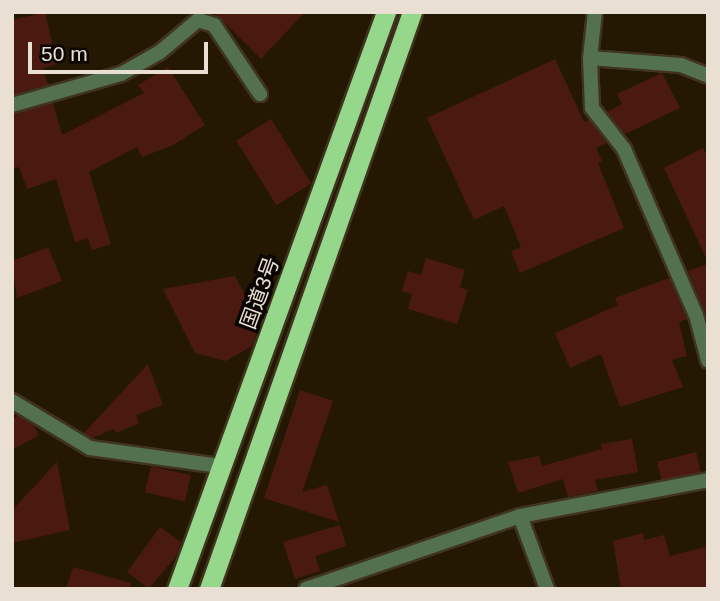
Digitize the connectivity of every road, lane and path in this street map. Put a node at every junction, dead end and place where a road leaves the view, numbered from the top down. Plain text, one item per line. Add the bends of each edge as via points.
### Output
1 (386, 12) edge
2 (412, 12) edge
3 (595, 12) edge
4 (590, 58) junction
5 (708, 75) edge
6 (260, 94) dead end
7 (12, 105) edge
8 (702, 315) edge
9 (708, 360) edge
10 (12, 401) edge
11 (220, 467) junction
12 (708, 480) edge
13 (520, 516) junction
14 (177, 589) edge
15 (209, 589) edge
16 (306, 589) edge
17 (547, 589) edge

1 - 11 highway, 国道3号
2 - 15 highway
3 - 4 street
4 - 5 street via 681,65
4 - 8 street via 592,108 624,149
6 - 7 street via 214,25 198,20 160,52 121,74
8 - 9 street
10 - 11 street via 90,448
11 - 14 highway, 国道3号
12 - 13 street
13 - 16 street
13 - 17 street

